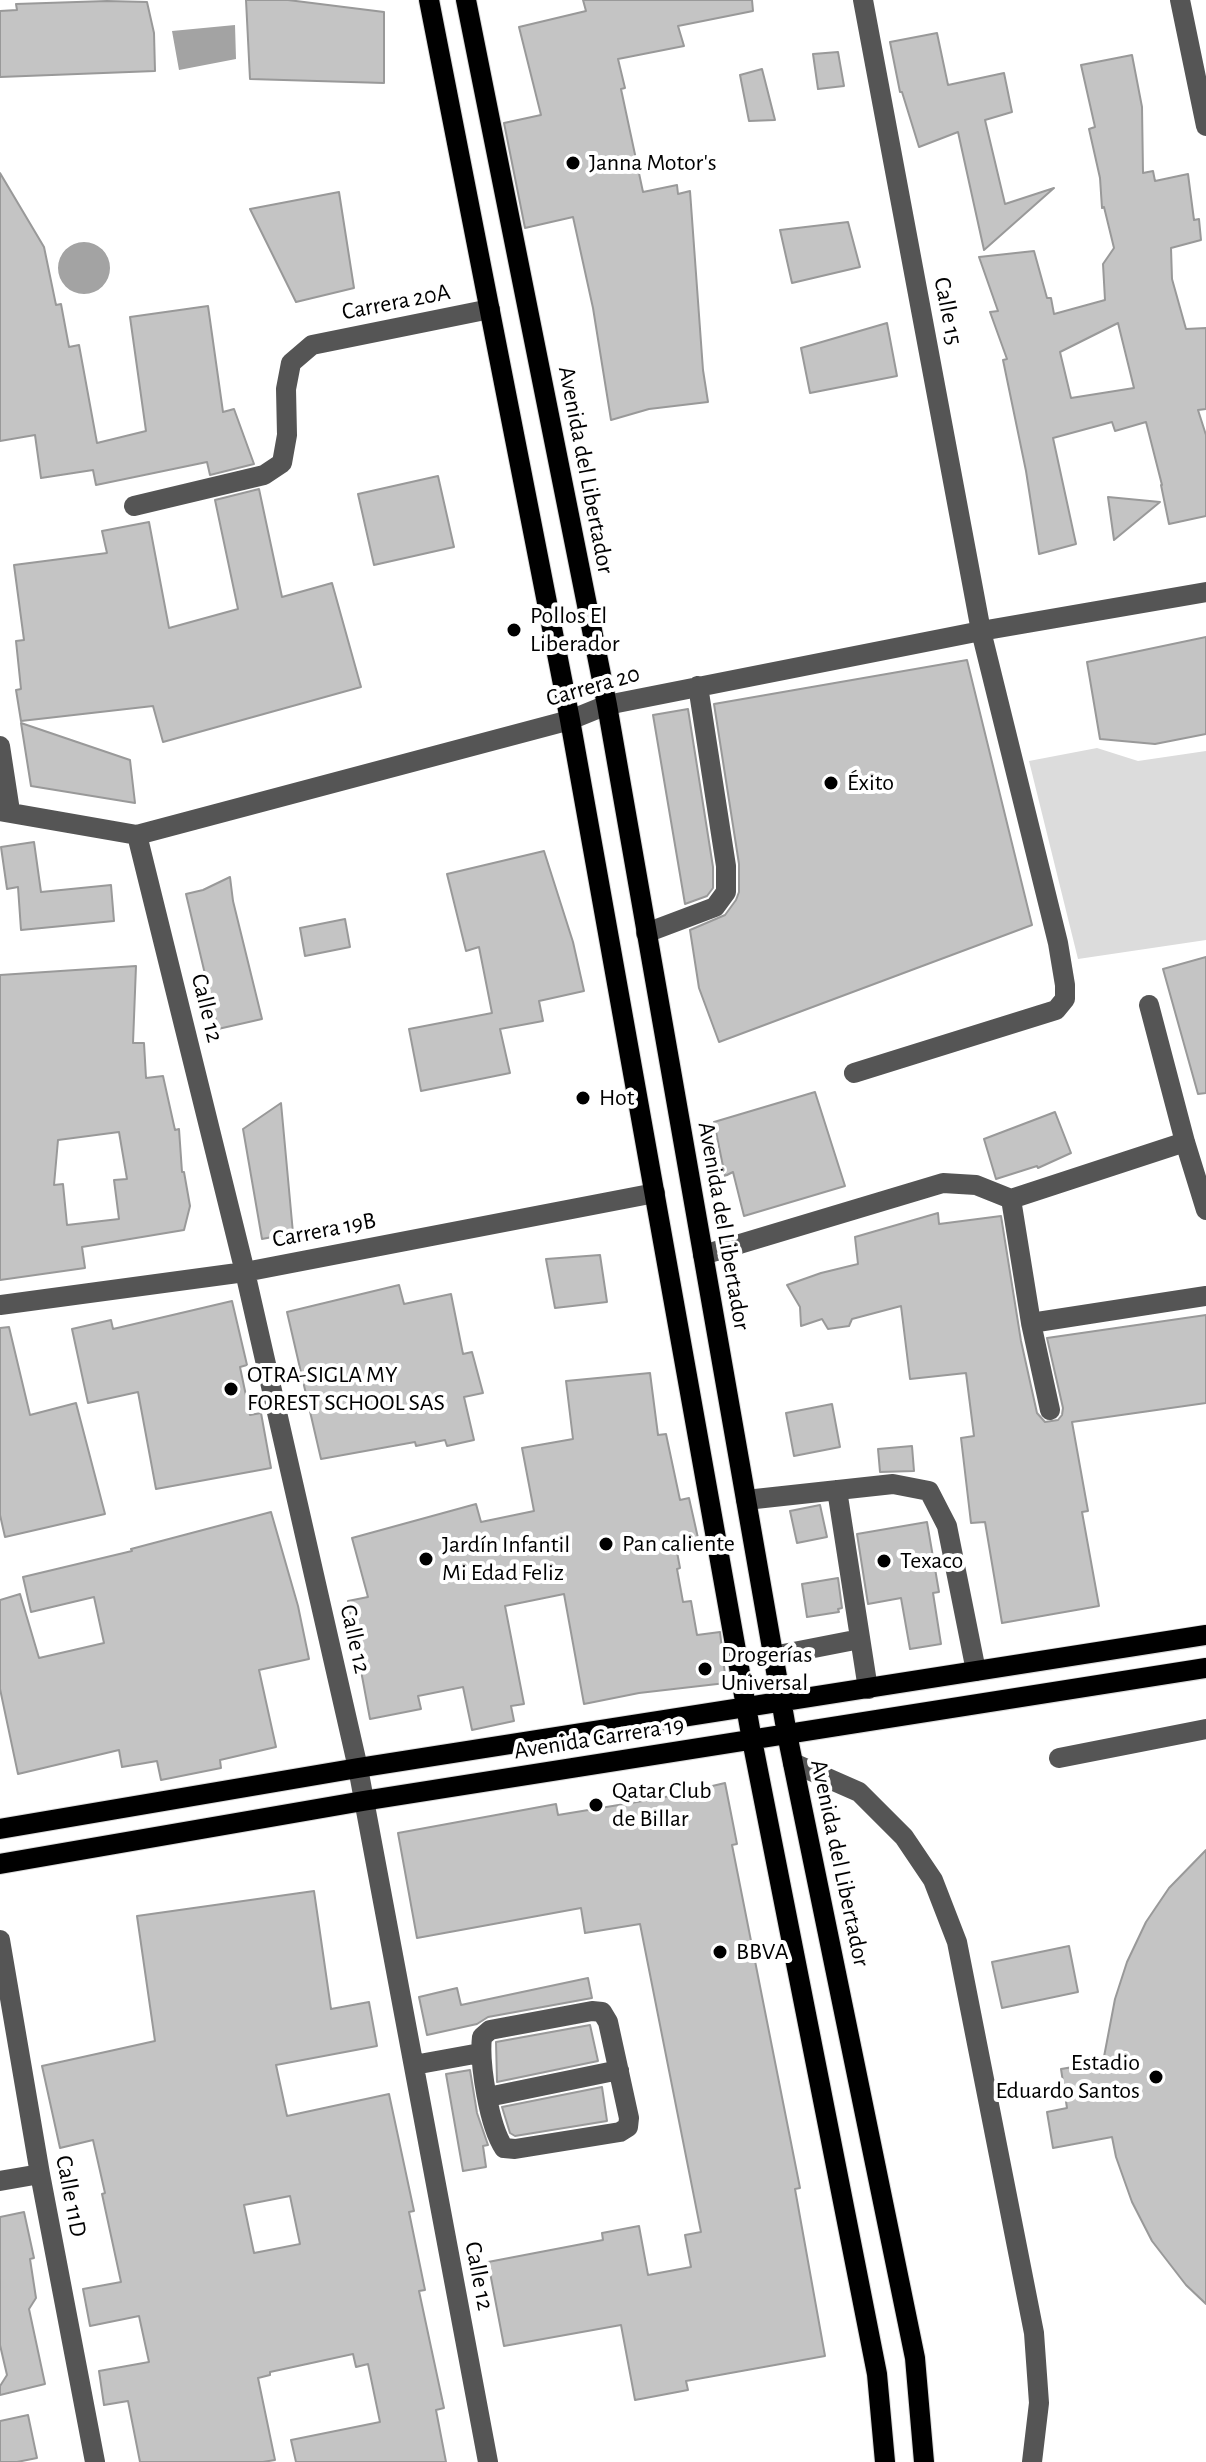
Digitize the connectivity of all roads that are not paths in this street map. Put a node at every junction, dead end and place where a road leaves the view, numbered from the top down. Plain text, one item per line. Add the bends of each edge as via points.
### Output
1 (429, 0) edge
2 (466, 0) edge
3 (863, 0) edge
4 (1180, 0) edge
5 (1206, 126) edge
6 (490, 309) junction
7 (134, 506) dead end
8 (1206, 592) edge
9 (981, 631) junction
10 (698, 686) junction
11 (607, 705) junction
12 (570, 720) junction
13 (0, 746) edge
14 (5, 811) edge
15 (137, 835) junction
16 (646, 933) junction
17 (1149, 1005) dead end
18 (854, 1073) dead end
19 (1185, 1142) junction
20 (655, 1193) junction
21 (1011, 1199) junction
22 (1206, 1210) edge
23 (703, 1255) junction
24 (245, 1272) junction
25 (1206, 1296) edge
26 (0, 1305) edge
27 (1031, 1323) junction
28 (1050, 1410) dead end
29 (837, 1490) junction
30 (746, 1500) junction
31 (1206, 1635) edge
32 (860, 1639) junction
33 (773, 1656) junction
34 (1206, 1668) edge
35 (976, 1671) junction
36 (868, 1689) junction
37 (782, 1702) junction
38 (746, 1708) junction
39 (1206, 1729) edge
40 (787, 1734) junction
41 (752, 1740) junction
42 (1059, 1758) dead end
43 (793, 1763) junction
44 (358, 1768) junction
45 (363, 1801) junction
46 (0, 1829) edge
47 (0, 1864) edge
48 (0, 1940) edge
49 (480, 2053) junction
50 (414, 2065) junction
51 (619, 2070) junction
52 (488, 2097) junction
53 (40, 2174) junction
54 (0, 2181) edge
55 (95, 2462) edge
56 (488, 2462) edge
57 (885, 2462) edge
58 (924, 2462) edge
59 (1032, 2462) edge

1 - 6 main road
2 - 11 main road, Avenida del Libertador
3 - 9 street, Calle 15
4 - 5 street
6 - 7 street, Carrera 20A via 312,345 291,363 282,463 264,475
6 - 12 main road
8 - 9 street, Carrera 20
9 - 10 street, Carrera 20
9 - 18 street, Calle 15 via 1058,943 1065,999 1056,1010
10 - 11 street, Carrera 20
10 - 16 street via 726,892 715,907
11 - 12 street, Carrera 20
11 - 16 main road, Avenida del Libertador
12 - 15 street, Carrera 20
12 - 20 main road
13 - 14 street
14 - 15 street, Carrera 20
15 - 24 street, Calle 12
16 - 23 main road, Avenida del Libertador
17 - 19 street
19 - 21 street
19 - 22 street
20 - 24 street, Carrera 19B
20 - 38 main road
21 - 23 street via 976,1185 943,1183
21 - 27 street
23 - 30 main road, Avenida del Libertador
24 - 26 street, Carrera 19B
24 - 44 street, Calle 12
25 - 27 street
27 - 28 street
29 - 30 street
29 - 32 street
29 - 35 street via 893,1484 929,1491 947,1526
30 - 33 main road, Avenida del Libertador
31 - 35 main road, Avenida Carrera 19
32 - 33 street
32 - 36 street
33 - 37 main road, Avenida del Libertador
34 - 40 main road, Avenida Carrera 19
35 - 36 main road, Avenida Carrera 19
36 - 37 main road, Avenida Carrera 19
37 - 38 main road, Avenida Carrera 19
37 - 40 main road, Avenida del Libertador
38 - 41 main road
38 - 44 main road, Avenida Carrera 19
39 - 42 street
40 - 41 main road, Avenida Carrera 19
40 - 43 main road, Avenida del Libertador
41 - 45 main road, Avenida Carrera 19
41 - 57 main road via 877,2374
43 - 58 main road, Avenida del Libertador via 915,2358
43 - 59 street via 859,1792 904,1837 933,1880 957,1942 1034,2333 1039,2403
44 - 45 street, Calle 12
44 - 46 main road, Avenida Carrera 19
45 - 47 main road, Avenida Carrera 19
45 - 50 street, Calle 12
48 - 53 street, Calle 11D
49 - 50 street
49 - 51 street via 482,2037 490,2030 602,2012
49 - 52 street
50 - 56 street, Calle 12
51 - 52 street
51 - 52 street via 629,2118 628,2127 620,2132 504,2148
53 - 54 street
53 - 55 street, Calle 11D

